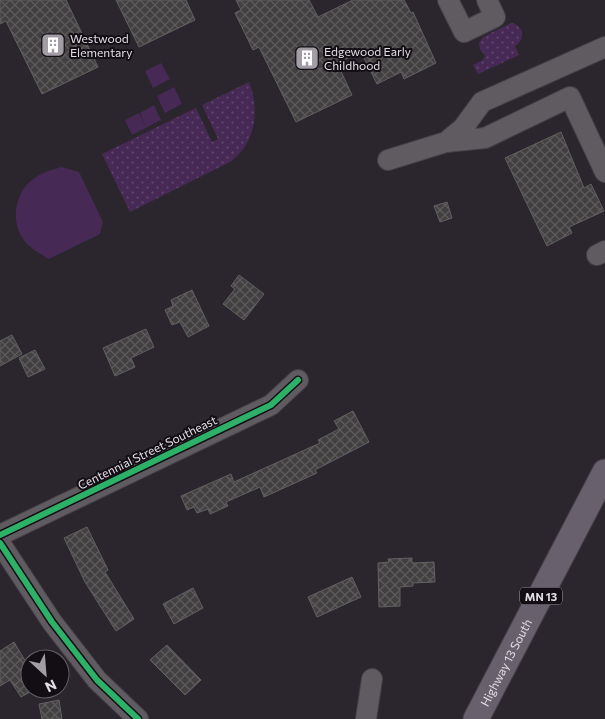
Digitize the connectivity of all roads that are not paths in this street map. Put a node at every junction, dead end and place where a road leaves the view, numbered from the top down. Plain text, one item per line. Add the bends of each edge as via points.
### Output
1 (448, 0) edge
2 (491, 8) edge
3 (605, 46) edge
4 (446, 142) junction
5 (388, 160) dead end
6 (605, 172) edge
7 (298, 380) dead end
8 (605, 472) edge
9 (0, 535) edge
10 (0, 543) edge
11 (372, 680) dead end
12 (138, 719) edge
13 (366, 719) edge
14 (476, 719) edge

1 - 2 street via 464,32
3 - 4 street via 482,102 463,128
4 - 5 street
4 - 6 street via 485,138 570,97
7 - 9 street, Centennial Street Southeast via 271,405
8 - 14 main road, Highway 13 South / MN 13
10 - 12 street via 52,622 91,673
11 - 13 street

